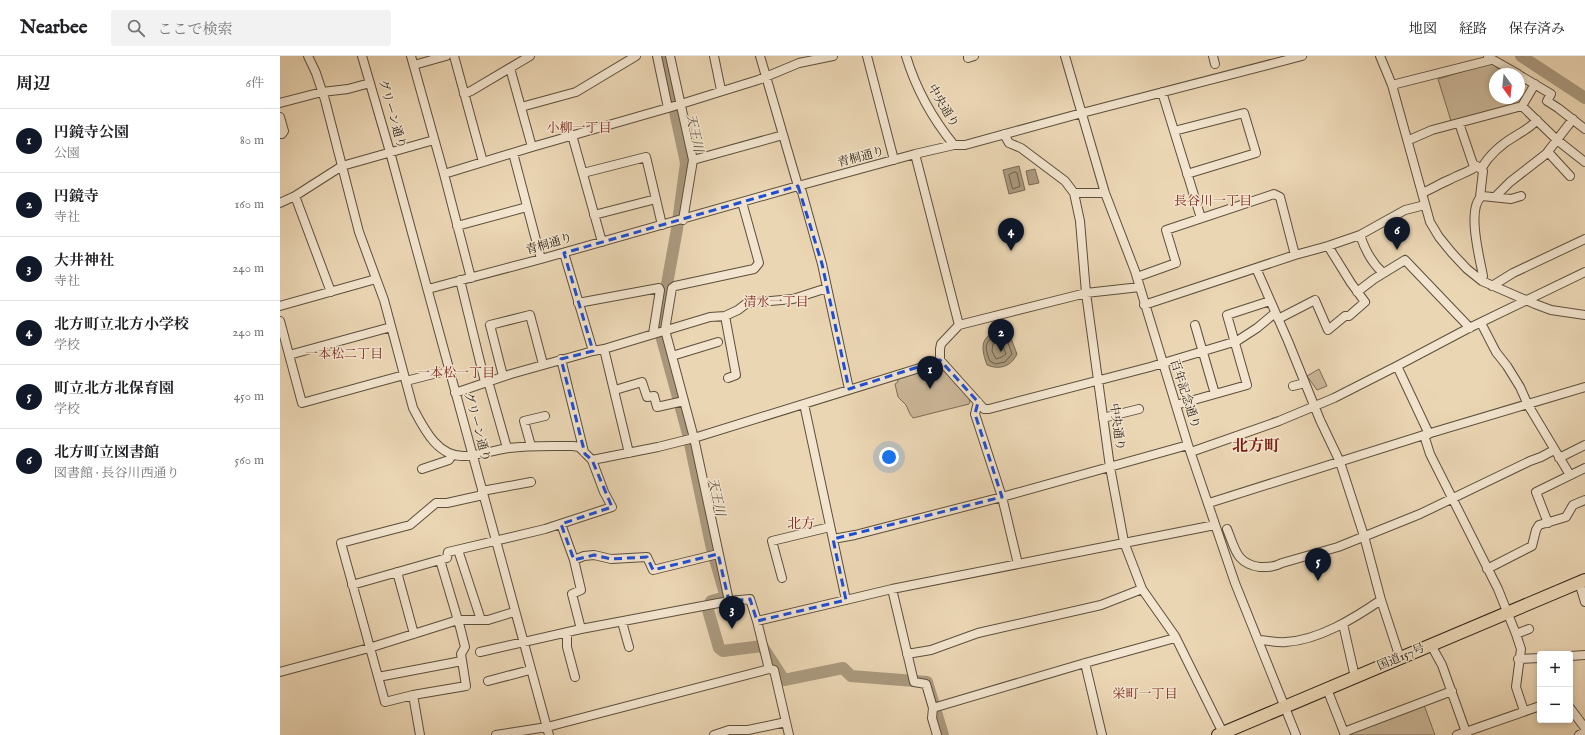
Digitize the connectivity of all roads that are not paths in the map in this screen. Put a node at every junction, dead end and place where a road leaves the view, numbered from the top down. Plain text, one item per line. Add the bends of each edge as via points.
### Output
1 (308, 56) edge
2 (362, 56) edge
3 (412, 56) edge
4 (446, 56) edge
5 (454, 56) edge
6 (530, 56) edge
7 (636, 56) edge
8 (657, 56) edge
9 (670, 56) edge
10 (714, 56) edge
11 (760, 56) edge
12 (833, 56) edge
13 (867, 56) edge
14 (906, 56) edge
15 (968, 56) edge
16 (974, 56) edge
17 (1065, 56) edge
18 (1302, 56) edge
19 (1380, 56) edge
20 (823, 57) edge
21 (1488, 58) edge
22 (414, 65) junction
23 (510, 68) junction
24 (1507, 68) edge
25 (766, 76) junction
26 (1525, 78) edge
27 (370, 83) junction
28 (1534, 84) junction
29 (1392, 86) junction
30 (722, 90) junction
31 (322, 92) junction
32 (1162, 92) junction
33 (464, 94) junction
34 (280, 103) edge
35 (681, 104) junction
36 (1522, 106) junction
37 (521, 107) junction
38 (668, 108) junction
39 (1082, 113) junction
40 (280, 117) edge
41 (1573, 119) junction
42 (1537, 120) junction
43 (1459, 123) junction
44 (1031, 126) junction
45 (1585, 129) edge
46 (1174, 131) junction
47 (280, 134) edge
48 (1004, 134) junction
49 (783, 135) junction
50 (572, 136) junction
51 (434, 140) junction
52 (1409, 140) junction
53 (1557, 140) junction
54 (954, 145) junction
55 (532, 147) junction
56 (390, 152) junction
57 (1548, 152) junction
58 (513, 153) junction
59 (916, 154) junction
60 (693, 160) junction
61 (894, 160) junction
62 (483, 162) junction
63 (1585, 162) edge
64 (342, 166) junction
65 (1479, 168) junction
66 (583, 173) junction
67 (444, 174) junction
68 (1187, 174) junction
69 (1570, 176) dead end
70 (798, 186) junction
71 (1074, 193) junction
72 (1105, 193) junction
73 (1422, 193) junction
74 (295, 196) junction
75 (1496, 196) junction
76 (1521, 196) dead end
77 (1480, 197) junction
78 (656, 200) junction
79 (742, 202) junction
80 (280, 203) edge
81 (1425, 205) junction
82 (527, 207) junction
83 (594, 215) junction
84 (1201, 218) junction
85 (683, 220) junction
86 (662, 225) junction
87 (457, 226) junction
88 (1360, 235) junction
89 (1585, 239) edge
90 (602, 242) junction
91 (1328, 246) junction
92 (564, 253) junction
93 (1295, 255) junction
94 (541, 259) junction
95 (1256, 268) junction
96 (1585, 272) edge
97 (1383, 273) junction
98 (1136, 277) junction
99 (471, 278) junction
100 (376, 279) junction
101 (460, 280) junction
102 (1481, 280) junction
103 (1492, 286) junction
104 (1140, 287) junction
105 (827, 288) junction
106 (428, 289) junction
107 (331, 292) junction
108 (1357, 292) junction
109 (1086, 293) junction
110 (1270, 301) junction
111 (1525, 301) junction
112 (578, 303) junction
113 (1144, 305) junction
114 (280, 306) edge
115 (1585, 315) edge
116 (724, 316) junction
117 (1276, 316) junction
118 (280, 321) edge
119 (1481, 323) junction
120 (959, 325) junction
121 (1195, 325) dead end
122 (391, 327) junction
123 (1470, 328) junction
124 (665, 330) junction
125 (653, 334) junction
126 (718, 342) dead end
127 (1235, 342) junction
128 (604, 349) junction
129 (593, 351) junction
130 (1203, 351) junction
131 (289, 355) junction
132 (672, 356) junction
133 (561, 359) junction
134 (940, 360) junction
135 (1162, 363) junction
136 (543, 364) junction
137 (1397, 366) junction
138 (449, 370) junction
139 (503, 376) junction
140 (405, 378) junction
141 (728, 378) dead end
142 (1098, 380) junction
143 (487, 381) junction
144 (1305, 383) junction
145 (1293, 386) dead end
146 (1585, 387) edge
147 (849, 389) junction
148 (614, 390) junction
149 (455, 393) junction
150 (1215, 394) junction
151 (684, 401) junction
152 (978, 402) junction
153 (804, 404) junction
154 (1176, 405) junction
155 (1528, 405) junction
156 (1314, 406) junction
157 (1139, 409) dead end
158 (545, 416) dead end
159 (1103, 418) junction
160 (1426, 434) junction
161 (694, 438) junction
162 (531, 446) junction
163 (1585, 446) edge
164 (507, 448) junction
165 (1189, 448) junction
166 (1554, 450) junction
167 (629, 453) junction
168 (585, 454) junction
169 (452, 455) junction
170 (472, 456) junction
171 (1559, 458) junction
172 (592, 460) junction
173 (1340, 462) junction
174 (1110, 467) junction
175 (1585, 468) edge
176 (422, 469) dead end
177 (1570, 475) junction
178 (531, 482) dead end
179 (482, 493) junction
180 (1002, 497) junction
181 (1452, 500) junction
182 (1585, 500) edge
183 (1209, 503) junction
184 (1548, 522) junction
185 (561, 524) junction
186 (1215, 525) junction
187 (830, 527) junction
188 (1227, 529) dead end
189 (1364, 536) junction
190 (833, 539) junction
191 (496, 542) junction
192 (1124, 542) junction
193 (458, 550) junction
194 (718, 554) junction
195 (440, 560) junction
196 (574, 560) junction
197 (1018, 564) junction
198 (1487, 569) junction
199 (397, 572) junction
200 (782, 578) dead end
201 (1582, 581) edge
202 (352, 584) junction
203 (1142, 589) junction
204 (892, 590) junction
205 (846, 600) junction
206 (1381, 600) junction
207 (729, 601) junction
208 (1585, 602) edge
209 (514, 612) junction
210 (1508, 612) junction
211 (458, 620) junction
212 (481, 620) junction
213 (757, 621) junction
214 (622, 622) junction
215 (1343, 624) junction
216 (581, 629) junction
217 (1530, 629) dead end
218 (567, 633) junction
219 (414, 634) junction
220 (1516, 634) junction
221 (1175, 638) junction
222 (1258, 640) junction
223 (522, 642) junction
224 (1431, 645) junction
225 (629, 647) dead end
226 (369, 648) junction
227 (480, 652) dead end
228 (907, 654) junction
229 (1585, 655) edge
230 (1573, 656) edge
231 (1400, 658) junction
232 (1537, 658) edge
233 (1518, 659) junction
234 (462, 661) junction
235 (1086, 663) junction
236 (769, 669) junction
237 (530, 670) junction
238 (280, 672) edge
239 (378, 677) junction
240 (575, 677) dead end
241 (1355, 677) junction
242 (488, 681) dead end
243 (1327, 689) junction
244 (1452, 691) junction
245 (413, 695) junction
246 (1284, 706) junction
247 (1537, 707) edge
248 (933, 708) junction
249 (1524, 711) junction
250 (1573, 712) edge
251 (786, 722) junction
252 (1585, 728) edge
253 (548, 731) edge
254 (748, 732) edge
255 (1585, 732) edge
256 (1345, 733) edge
257 (1221, 734) edge
258 (1467, 734) edge
259 (420, 735) edge
260 (496, 735) edge
261 (714, 735) edge
262 (789, 735) edge
263 (937, 735) edge
264 (1102, 735) edge
265 (1296, 735) edge
266 (1457, 735) edge
267 (1579, 735) edge

1 - 31 street
2 - 27 street, グリーン通り
3 - 22 street
4 - 22 street
5 - 33 street
6 - 23 street
7 - 37 street via 576,92
8 - 38 street
9 - 35 street
10 - 30 street
11 - 25 street
12 - 20 street
13 - 61 street
14 - 54 street, 中央通り via 925,104
15 - 16 street
17 - 39 street, 百年記念通り
18 - 32 street, 青桐通り
19 - 29 street
20 - 25 street
21 - 24 street
21 - 29 street
22 - 51 street
23 - 33 street
23 - 37 street
25 - 30 street
25 - 49 street
26 - 28 street
27 - 31 street
27 - 56 street, グリーン通り
28 - 36 street
28 - 41 street via 1551,94 1547,101
29 - 52 street
30 - 35 street
31 - 34 street
31 - 64 street
32 - 39 street, 青桐通り
32 - 46 street
33 - 62 street
35 - 38 street
35 - 60 street
36 - 42 street
36 - 43 street
37 - 55 street
38 - 50 street
39 - 44 street, 青桐通り
39 - 72 street, 百年記念通り
40 - 47 street via 284,131
41 - 45 street
41 - 53 street
42 - 53 street
42 - 65 street
43 - 52 street via 1432,130
43 - 65 street via 1473,164
44 - 48 street, 青桐通り
44 - 54 street via 1007,129 959,141
46 - 68 street
46 - 68 street via 1244,113 1256,154
48 - 54 street, 青桐通り via 965,145
48 - 71 street, 中央通り via 1010,143 1021,148 1065,181
49 - 60 street
49 - 70 street
50 - 55 street
50 - 66 street
51 - 56 street
51 - 67 street
52 - 73 street
53 - 57 street
53 - 63 street
54 - 59 street, 青桐通り
55 - 58 street
56 - 64 street
56 - 106 street, グリーン通り
57 - 69 street
57 - 75 street
58 - 62 street
58 - 82 street
59 - 61 street, 青桐通り
59 - 120 street
60 - 85 street
61 - 70 street, 青桐通り
62 - 67 street
64 - 74 street
64 - 100 street via 359,232
65 - 73 street
65 - 77 street via 1483,171
66 - 78 street via 646,157
66 - 83 street
67 - 87 street
68 - 84 street
70 - 79 street, 青桐通り
70 - 105 street via 802,192
71 - 72 street
71 - 109 street, 中央通り via 1080,222
72 - 98 street, 百年記念通り
73 - 81 street
74 - 80 street
74 - 107 street
75 - 76 street via 1511,199
75 - 77 street
77 - 102 street via 1475,214 1475,240 1483,276
78 - 83 street
78 - 86 street
79 - 85 street, 青桐通り
79 - 124 street via 759,263 754,269 672,288
81 - 88 street via 1405,210
81 - 102 street via 1430,222 1439,237 1452,254
82 - 87 street
82 - 94 street
83 - 90 street
84 - 93 street via 1277,195 1280,197
84 - 98 street via 1166,230 1176,263
85 - 86 street, 青桐通り
86 - 90 street, 青桐通り
87 - 99 street
88 - 91 street
88 - 97 street via 1365,249
89 - 103 street via 1513,273
90 - 92 street, 青桐通り
91 - 93 street
91 - 108 street
92 - 94 street, 青桐通り
92 - 112 street
93 - 95 street
94 - 99 street, 青桐通り
95 - 110 street
95 - 113 street
96 - 111 street
97 - 108 street
97 - 123 street via 1405,260
98 - 104 street, 百年記念通り
99 - 101 street, 青桐通り
100 - 107 street
100 - 122 street
101 - 106 street, 青桐通り
101 - 143 street
102 - 103 street
103 - 111 street
104 - 109 street
104 - 113 street, 百年記念通り
105 - 116 street via 793,299 747,303
105 - 147 street
106 - 138 street, グリーン通り
107 - 114 street
108 - 117 street via 1365,302 1328,330 1315,300
109 - 120 street
109 - 142 street, 中央通り
110 - 117 street
110 - 127 street via 1227,315
111 - 115 street via 1551,310
111 - 119 street
112 - 125 street via 659,288
112 - 129 street
113 - 135 street, 百年記念通り
116 - 124 street
116 - 141 street via 736,375
117 - 127 street
117 - 144 street
118 - 131 street
119 - 123 street
119 - 155 street via 1496,352 1520,387
120 - 134 street via 941,344
121 - 130 street
122 - 131 street
122 - 140 street
123 - 137 street
124 - 125 street
124 - 132 street
125 - 128 street
126 - 132 street
127 - 130 street
127 - 150 street via 1247,385
128 - 129 street
128 - 148 street
129 - 133 street
130 - 135 street
130 - 150 street
131 - 140 street via 302,403
132 - 151 street
133 - 136 street
133 - 168 street
134 - 147 street
134 - 152 street
135 - 142 street
135 - 154 street, 百年記念通り
136 - 139 street
136 - 139 street via 530,315 490,325
137 - 156 street
137 - 160 street
138 - 140 street
138 - 149 street, グリーン通り
139 - 143 street
140 - 169 street via 413,408 424,428 437,446
142 - 152 street via 990,408 984,409
142 - 159 street, 中央通り
143 - 149 street
143 - 164 street
144 - 145 street
144 - 156 street
146 - 155 street
147 - 153 street
148 - 151 street via 642,382 647,397 654,396 657,407
148 - 167 street
149 - 170 street, グリーン通り
150 - 154 street
151 - 161 street
152 - 180 street via 975,414
153 - 161 street
153 - 187 street
154 - 165 street, 百年記念通り
155 - 160 street
155 - 166 street
156 - 165 street via 1279,421
156 - 173 street
157 - 159 street
158 - 162 street via 524,421
159 - 174 street, 中央通り
160 - 173 street
160 - 181 street via 1430,454
161 - 167 street
161 - 194 street
162 - 164 street
162 - 168 street via 573,446 579,447
163 - 171 street
164 - 170 street
165 - 174 street
165 - 183 street, 百年記念通り
166 - 171 street
166 - 181 street
167 - 172 street
168 - 172 street
169 - 170 street
169 - 176 street via 449,460
170 - 179 street, グリーン通り
171 - 177 street
172 - 185 street via 612,506
173 - 183 street
173 - 189 street
174 - 180 street
174 - 192 street, 中央通り
175 - 177 street
177 - 184 street via 1536,492
178 - 179 street
179 - 191 street, グリーン通り
179 - 202 street via 447,503 436,503 410,525 341,543
180 - 190 street
180 - 197 street
181 - 189 street
181 - 198 street
182 - 184 street via 1573,505 1566,517
183 - 186 street, 百年記念通り
184 - 198 street via 1539,525 1532,546
185 - 191 street
185 - 196 street
186 - 192 street
186 - 222 street, 百年記念通り
187 - 190 street
187 - 200 street via 772,541
188 - 189 street via 1242,561 1262,567 1273,567 1338,547
189 - 206 street
190 - 205 street
191 - 193 street
191 - 209 street, グリーン通り
192 - 197 street
192 - 203 street, 中央通り
193 - 195 street via 448,552 447,558
193 - 212 street
194 - 196 street via 653,570 647,557 611,559 594,555
194 - 207 street
195 - 199 street
195 - 211 street
196 - 216 street via 581,590 572,594
197 - 204 street
198 - 210 street
199 - 202 street
199 - 219 street
201 - 208 street
201 - 210 highway, 国道157号
202 - 226 street
203 - 221 street, 中央通り
203 - 228 street via 1101,605 978,632 931,650
204 - 205 street
204 - 228 street
205 - 213 street
206 - 215 street
206 - 231 street
207 - 213 street via 750,599
207 - 214 street
209 - 212 street
209 - 223 street, グリーン通り
210 - 220 street
210 - 224 highway, 国道157号
211 - 212 street
211 - 219 street
211 - 234 street via 464,646
213 - 236 street
214 - 216 street
214 - 225 street
215 - 222 street via 1307,638 1285,642
215 - 241 street
216 - 218 street
217 - 220 street
218 - 223 street
218 - 240 street via 567,647
219 - 226 street
220 - 233 street via 1521,649
221 - 235 street
221 - 257 street, 中央通り
222 - 246 street, 百年記念通り
223 - 227 street
223 - 237 street, グリーン通り
224 - 231 highway, 国道157号
224 - 244 street
226 - 238 street
226 - 239 street
228 - 248 street via 914,682 926,684
229 - 230 street
231 - 241 highway, 国道157号
232 - 233 street
233 - 249 street via 1516,687
234 - 239 street
234 - 245 street via 466,686
235 - 248 street
235 - 264 street
236 - 251 street via 774,670 776,675
236 - 253 street
237 - 242 street
237 - 253 street, グリーン通り
239 - 245 street via 385,702
241 - 243 highway, 国道157号
243 - 246 highway, 国道157号
243 - 256 street
244 - 256 street
244 - 258 street
245 - 259 street
246 - 257 highway, 国道157号
246 - 265 street, 百年記念通り
247 - 249 street
248 - 263 street via 932,718
249 - 258 street
250 - 252 street
251 - 254 street
251 - 262 street
253 - 260 street
254 - 261 street via 729,730
255 - 267 street
258 - 266 street

